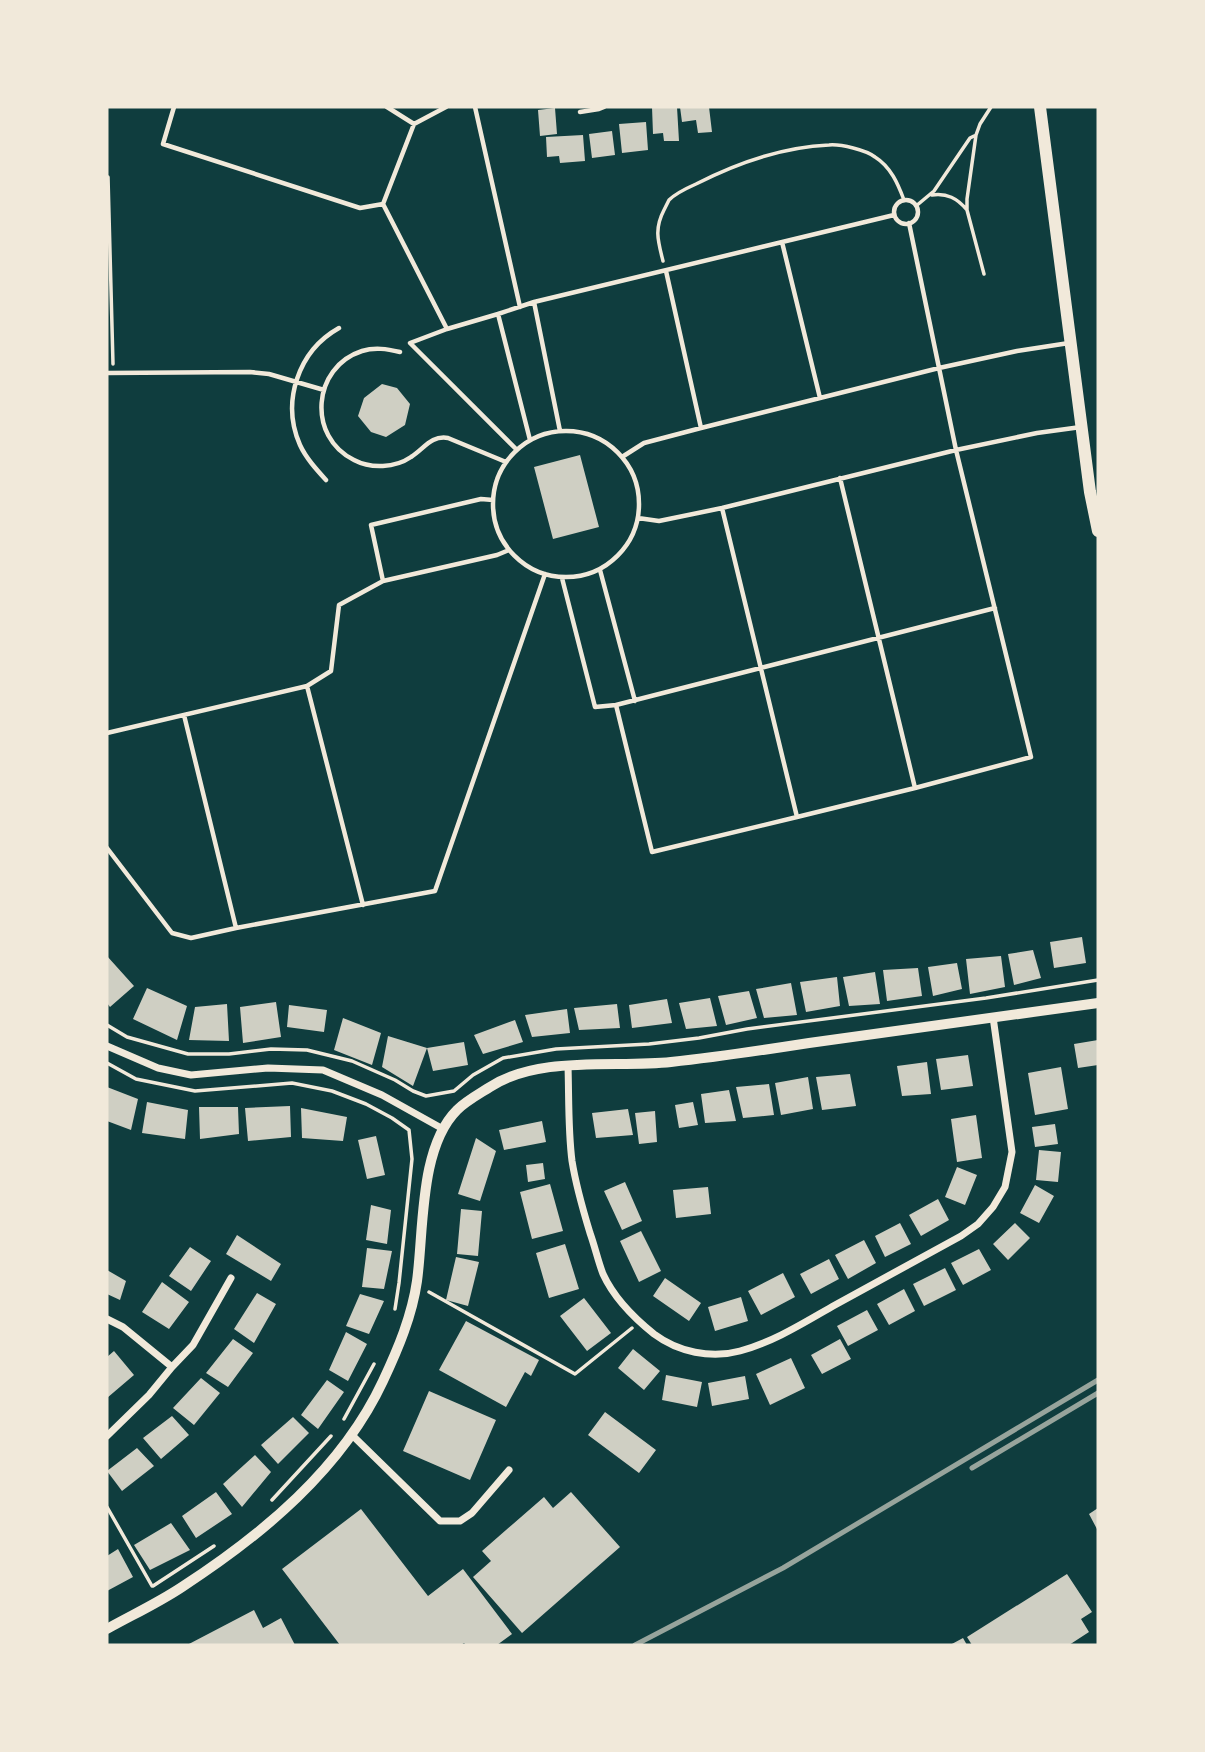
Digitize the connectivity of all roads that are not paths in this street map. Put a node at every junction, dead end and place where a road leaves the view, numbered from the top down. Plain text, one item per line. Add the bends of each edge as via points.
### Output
1 (174, 107) edge
2 (387, 107) edge
3 (446, 107) edge
4 (475, 107) edge
5 (604, 107) edge
6 (1040, 107) edge
7 (580, 112) dead end
8 (414, 124) junction
9 (383, 204) junction
10 (894, 215) junction
11 (909, 223) junction
12 (782, 242) junction
13 (666, 271) junction
14 (534, 302) junction
15 (520, 307) junction
16 (498, 314) junction
17 (339, 328) dead end
18 (447, 329) junction
19 (1070, 343) junction
20 (400, 352) dead end
21 (939, 368) junction
22 (110, 373) edge
23 (296, 382) junction
24 (324, 390) junction
25 (820, 398) junction
26 (701, 428) junction
27 (1081, 428) junction
28 (560, 431) junction
29 (530, 440) junction
30 (517, 450) junction
31 (956, 450) junction
32 (622, 457) junction
33 (506, 462) junction
34 (840, 478) junction
35 (326, 480) dead end
36 (492, 500) junction
37 (722, 508) junction
38 (638, 518) junction
39 (1098, 531) edge
40 (509, 550) junction
41 (600, 569) junction
42 (545, 574) junction
43 (562, 578) junction
44 (383, 581) junction
45 (995, 608) junction
46 (879, 638) junction
47 (761, 667) junction
48 (307, 686) junction
49 (635, 701) junction
50 (616, 705) junction
51 (184, 715) junction
52 (107, 733) edge
53 (915, 788) junction
54 (797, 817) junction
55 (107, 848) edge
56 (363, 905) junction
57 (236, 928) junction
58 (1098, 1003) edge
59 (993, 1017) junction
60 (107, 1046) edge
61 (568, 1066) junction
62 (443, 1129) junction
63 (231, 1278) dead end
64 (107, 1319) edge
65 (172, 1367) junction
66 (352, 1435) junction
67 (107, 1436) edge
68 (509, 1470) dead end
69 (107, 1629) edge

1 - 9 lane via 163,144 360,208
2 - 8 lane
3 - 8 lane
4 - 15 lane
5 - 7 lane
6 - 19 main road
8 - 9 lane
9 - 18 lane
10 - 11 lane
10 - 11 lane via 895,207 904,200 912,202 917,216
10 - 12 lane
11 - 21 lane
12 - 13 lane
12 - 25 lane
13 - 14 lane
13 - 26 lane
14 - 15 lane
14 - 28 lane
15 - 16 lane
16 - 18 lane
16 - 29 lane
17 - 23 lane via 320,340
18 - 30 lane via 410,343
19 - 21 lane
19 - 27 main road
20 - 24 lane via 382,348 345,359
21 - 25 lane
21 - 31 lane
22 - 23 lane via 250,372
23 - 24 lane
23 - 35 lane via 292,407 296,435
24 - 33 lane via 321,413 327,432 338,449 355,461 394,465 441,437
25 - 26 lane
26 - 32 lane via 644,443
27 - 31 lane
27 - 39 main road
28 - 29 lane
28 - 32 lane via 594,437
29 - 30 lane
30 - 33 lane
31 - 34 lane
31 - 45 lane
32 - 38 lane via 637,486
33 - 36 lane
34 - 37 lane
34 - 46 lane
36 - 40 lane via 494,520
36 - 44 lane via 371,525
37 - 38 lane via 659,521
37 - 47 lane
38 - 41 lane via 631,539
40 - 42 lane
40 - 44 lane
41 - 43 lane
41 - 49 lane
42 - 43 lane
42 - 56 lane via 435,891
43 - 50 lane via 594,707
44 - 48 lane via 339,605 331,671
45 - 46 lane
45 - 53 lane via 1031,758
46 - 47 lane
46 - 53 lane
47 - 49 lane
47 - 54 lane
48 - 51 lane
48 - 56 lane
49 - 50 lane
50 - 54 lane via 652,852
51 - 52 lane
51 - 57 lane
53 - 54 lane
55 - 57 lane via 172,933 191,938
56 - 57 lane
58 - 59 street
59 - 61 street via 671,1062
59 - 61 street via 1012,1152 1005,1186 993,1207 961,1236 804,1323 739,1351 713,1354 681,1349 661,1339 620,1301 604,1276 577,1190
60 - 62 street via 158,1068 191,1075 268,1068 323,1070 382,1095
61 - 62 street via 530,1070 493,1085 458,1110
62 - 66 street via 427,1174 416,1284 406,1328
63 - 65 street via 193,1345
64 - 65 street
65 - 67 street
66 - 68 street via 440,1521 460,1521 472,1513
66 - 69 street via 256,1535 180,1588

